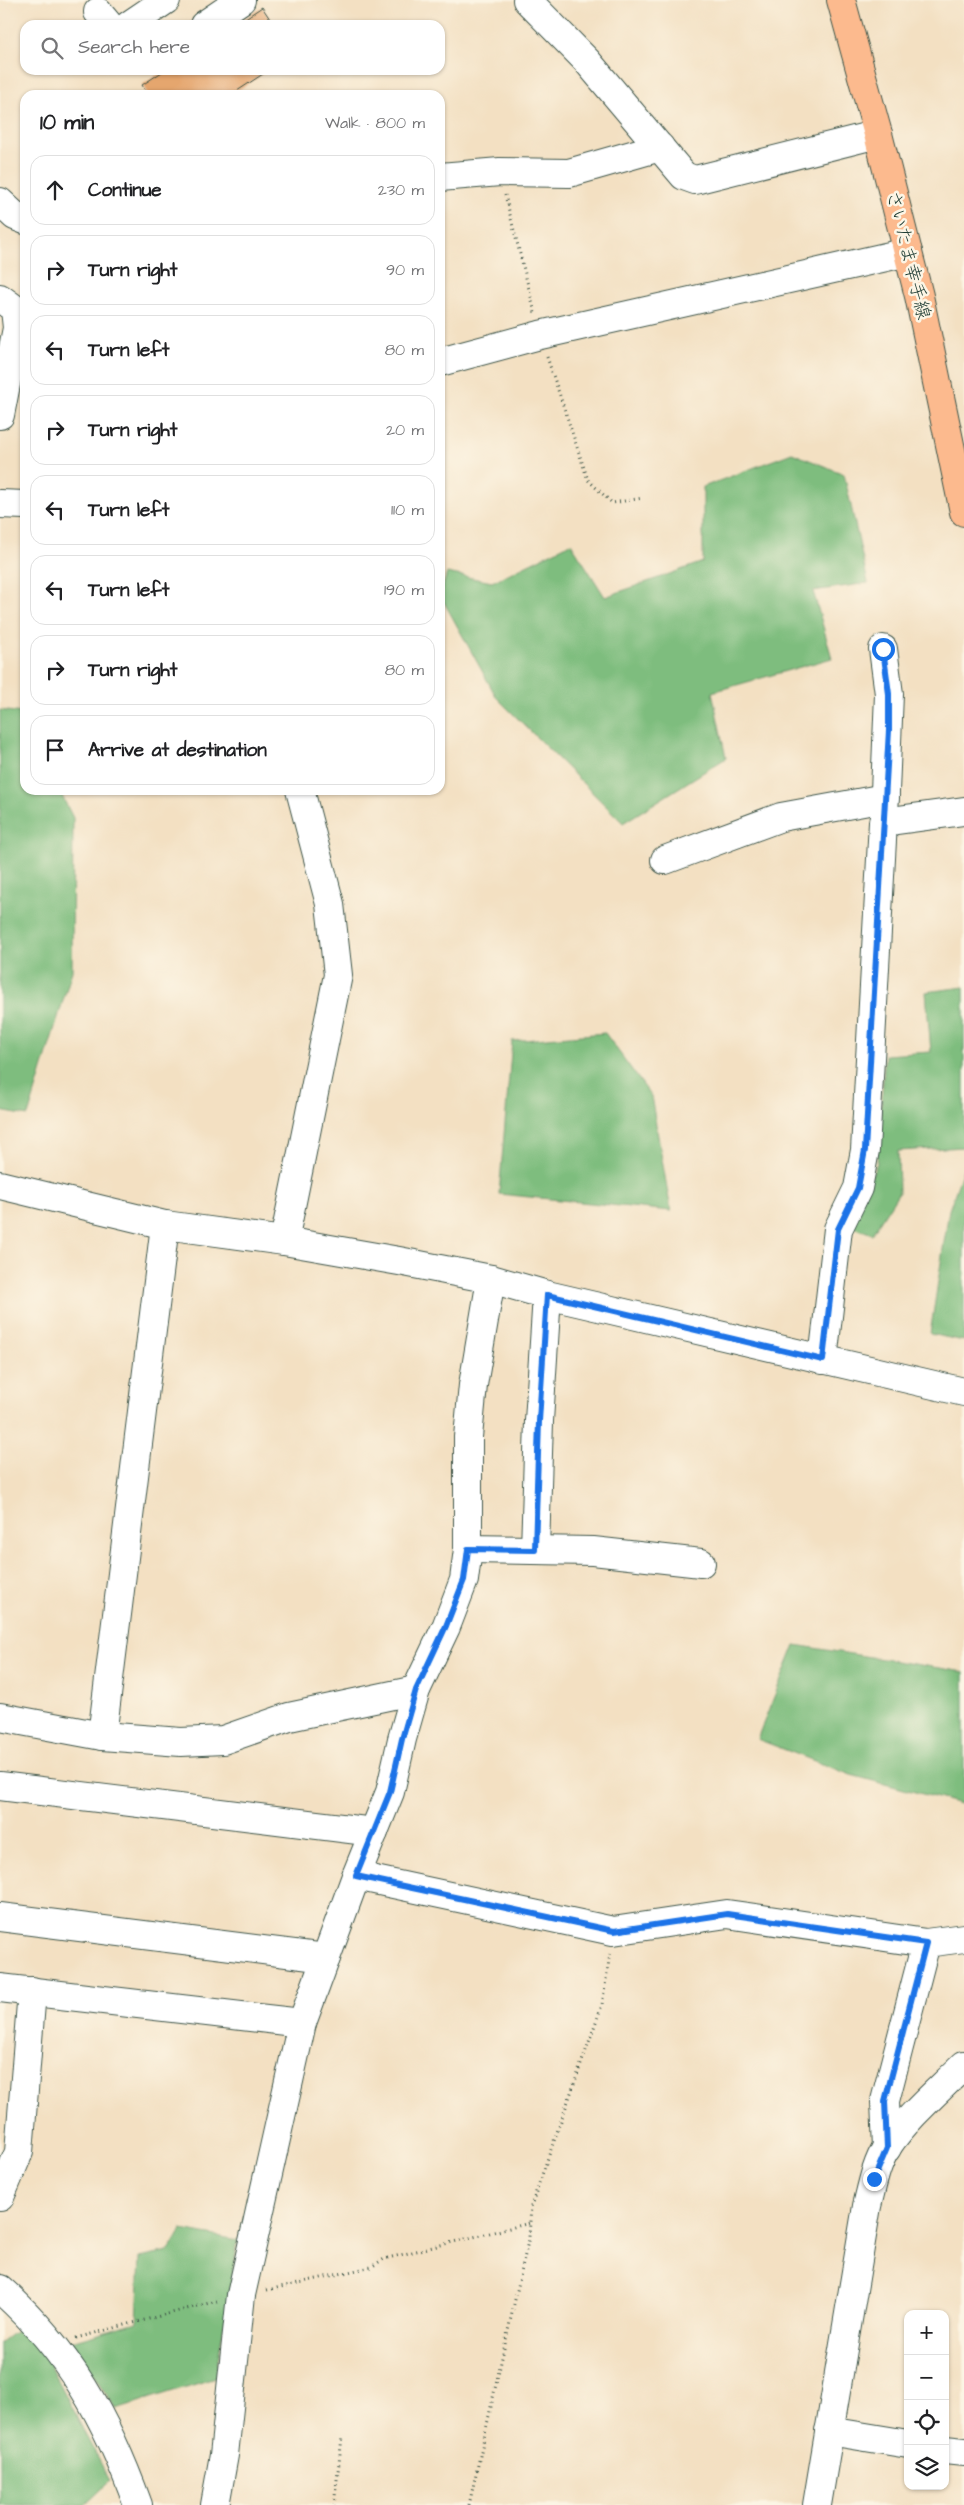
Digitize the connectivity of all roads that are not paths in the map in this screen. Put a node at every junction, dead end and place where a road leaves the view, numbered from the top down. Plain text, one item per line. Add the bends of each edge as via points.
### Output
1 (166, 0) edge
2 (241, 0) edge
3 (527, 0) edge
4 (841, 0) edge
5 (136, 20) edge
6 (211, 20) edge
7 (878, 134) junction
8 (660, 147) junction
9 (445, 176) edge
10 (0, 202) edge
11 (20, 218) edge
12 (908, 252) junction
13 (0, 298) edge
14 (445, 361) edge
15 (0, 415) edge
16 (0, 504) edge
17 (20, 505) edge
18 (964, 512) edge
19 (883, 649) dead end
20 (301, 795) edge
21 (884, 810) junction
22 (964, 810) edge
23 (665, 860) dead end
24 (0, 1186) edge
25 (166, 1225) junction
26 (284, 1241) junction
27 (491, 1279) junction
28 (547, 1295) junction
29 (823, 1360) junction
30 (964, 1392) edge
31 (468, 1549) junction
32 (535, 1550) junction
33 (701, 1563) dead end
34 (416, 1690) junction
35 (0, 1717) edge
36 (102, 1736) junction
37 (0, 1786) edge
38 (374, 1832) junction
39 (356, 1876) junction
40 (0, 1917) edge
41 (964, 1938) edge
42 (926, 1943) junction
43 (326, 1958) junction
44 (0, 1988) edge
45 (32, 1992) junction
46 (302, 2023) junction
47 (964, 2065) edge
48 (887, 2148) junction
49 (0, 2197) edge
50 (0, 2289) edge
51 (829, 2431) junction
52 (904, 2443) edge
53 (949, 2450) edge
54 (964, 2452) edge
55 (138, 2505) edge
56 (215, 2505) edge
57 (817, 2505) edge

1 - 5 street
2 - 6 street
3 - 8 street via 587,61
4 - 7 main road, さいたま幸手線
7 - 8 street via 696,180 684,176
7 - 12 main road, さいたま幸手線
8 - 9 street via 569,173
10 - 11 street
12 - 14 street via 540,335
12 - 18 main road, さいたま幸手線
13 - 15 street via 15,310 17,328
16 - 17 street
19 - 21 street via 889,694
20 - 26 street via 330,904 338,975
21 - 22 street
21 - 23 street via 782,817
21 - 29 street via 865,1150 858,1188 838,1229
24 - 25 street
25 - 26 street
25 - 36 street
26 - 27 street
27 - 28 street
27 - 31 street via 473,1385 468,1437
28 - 29 street
28 - 32 street
29 - 30 street
31 - 32 street
31 - 34 street via 464,1580
32 - 33 street via 593,1551
34 - 36 street via 288,1718 223,1740 181,1742
34 - 38 street via 390,1792
35 - 36 street
37 - 38 street
38 - 39 street
39 - 42 street via 614,1931 727,1914
39 - 43 street
40 - 43 street
41 - 42 street
42 - 48 street via 885,2101
43 - 46 street
44 - 45 street
45 - 46 street
45 - 49 street via 19,2152
46 - 56 street via 241,2295 224,2455
47 - 48 street via 907,2122
48 - 51 street via 867,2206
50 - 55 street via 54,2344 92,2401 124,2465
51 - 52 street
51 - 57 street
53 - 54 street

